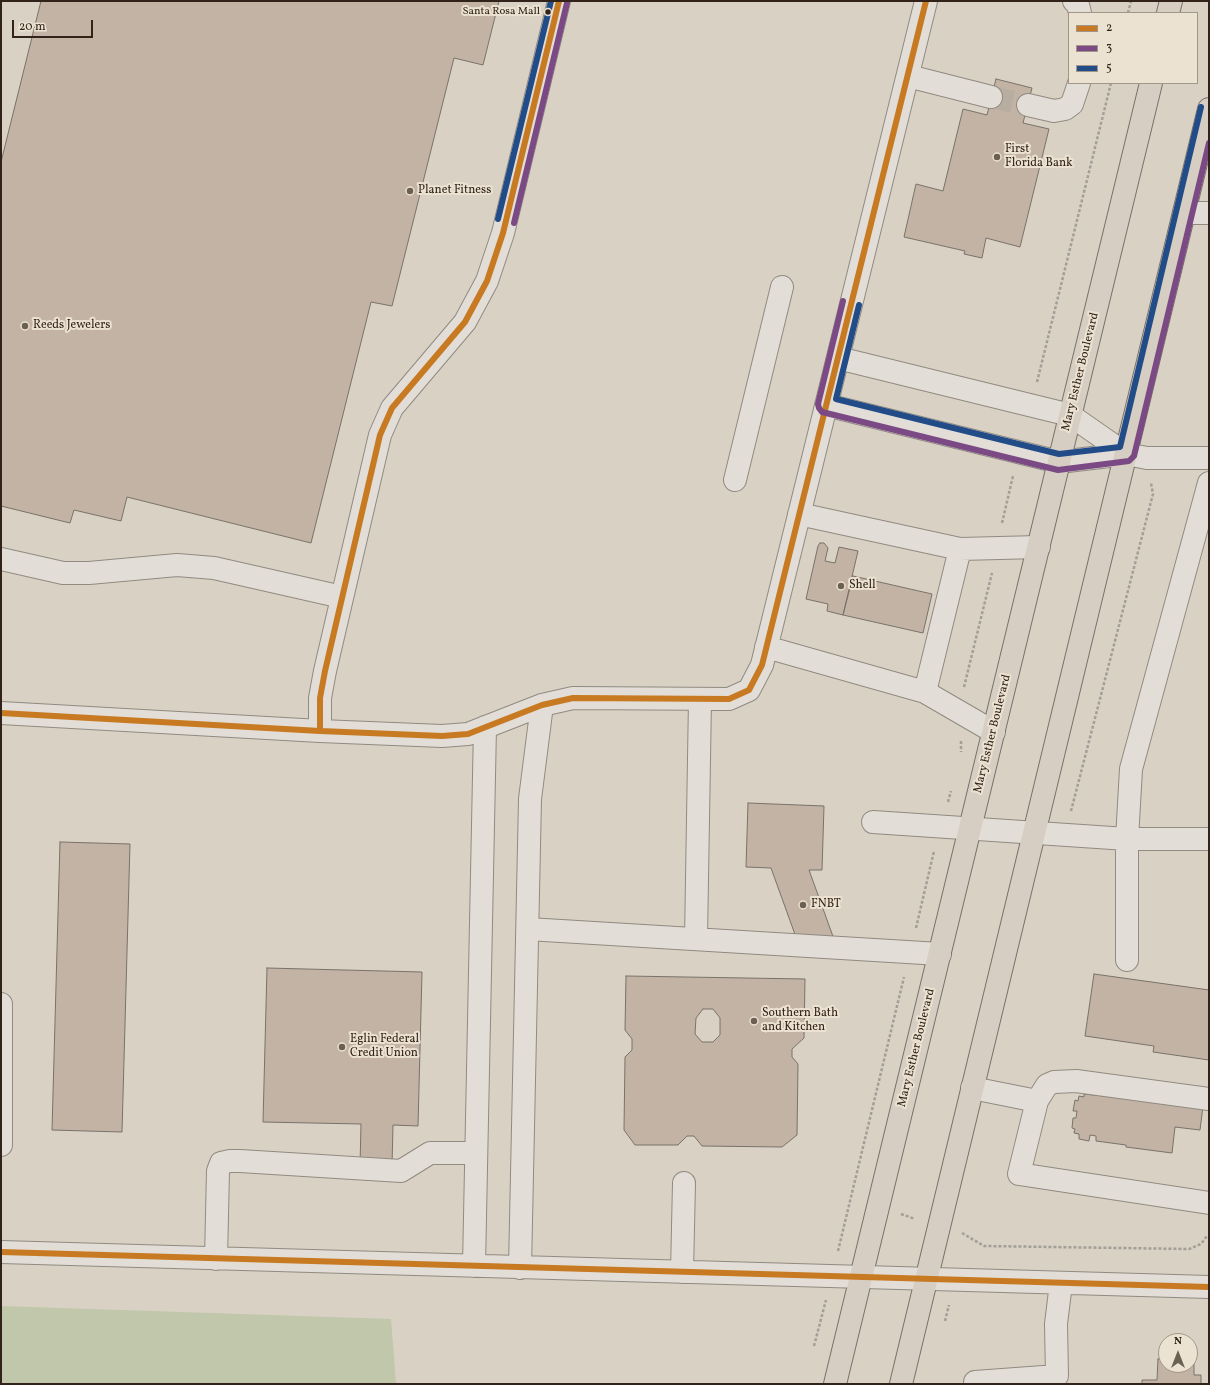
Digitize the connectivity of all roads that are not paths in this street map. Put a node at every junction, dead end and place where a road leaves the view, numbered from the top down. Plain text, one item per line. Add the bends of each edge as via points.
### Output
1 (559, 1) edge
2 (926, 1) edge
3 (1074, 1) edge
4 (1171, 1) edge
5 (1080, 12) edge
6 (1168, 12) edge
7 (908, 76) junction
8 (1079, 84) edge
9 (1151, 84) edge
10 (991, 97) tunnel mouth
11 (1028, 105) tunnel mouth
12 (1209, 109) edge
13 (1184, 212) junction
14 (1209, 213) edge
15 (782, 287) dead end
16 (838, 358) junction
17 (826, 405) junction
18 (1070, 415) junction
19 (1126, 454) junction
20 (1209, 458) edge
21 (1059, 462) junction
22 (735, 480) dead end
23 (1209, 483) edge
24 (799, 514) junction
25 (1039, 547) junction
26 (960, 549) junction
27 (1, 560) edge
28 (342, 597) junction
29 (766, 647) junction
30 (925, 692) junction
31 (700, 699) junction
32 (542, 705) junction
33 (1, 713) edge
34 (485, 727) junction
35 (320, 731) junction
36 (994, 732) junction
37 (874, 822) dead end
38 (970, 828) junction
39 (1034, 832) junction
40 (1127, 839) junction
41 (1209, 839) edge
42 (528, 929) junction
43 (696, 939) junction
44 (940, 954) junction
45 (1127, 960) dead end
46 (1, 1004) edge
47 (1, 1067) edge
48 (972, 1088) junction
49 (1209, 1099) edge
50 (1037, 1101) junction
51 (1, 1144) edge
52 (476, 1153) junction
53 (684, 1184) dead end
54 (1209, 1203) edge
55 (1, 1252) edge
56 (216, 1259) junction
57 (474, 1266) junction
58 (520, 1268) junction
59 (682, 1272) junction
60 (861, 1278) junction
61 (926, 1279) junction
62 (1061, 1283) junction
63 (1209, 1287) edge
64 (1058, 1380) edge
65 (835, 1384) edge
66 (901, 1384) edge
67 (975, 1384) edge

1 - 28 street via 504,227 487,281 465,322 392,408 380,435
2 - 7 street
3 - 5 street
4 - 6 main road
7 - 10 street
7 - 16 street
8 - 11 street via 1072,104 1065,109 1054,111
9 - 18 main road, Mary Esther Boulevard
12 - 13 main road
13 - 14 street
13 - 19 main road
15 - 22 street
16 - 17 street
16 - 18 street
17 - 21 street
17 - 24 street
18 - 19 street
18 - 21 main road, Mary Esther Boulevard
19 - 20 street via 1147,458
19 - 21 street
19 - 39 main road
21 - 25 main road, Mary Esther Boulevard
23 - 40 street via 1131,769
24 - 26 street
24 - 29 street
25 - 26 street
25 - 36 main road, Mary Esther Boulevard
26 - 30 street
27 - 28 street via 63,574 177,565 214,568
28 - 35 street via 320,698
29 - 30 street
29 - 31 street via 762,665 749,690 729,699
30 - 36 street
31 - 32 street via 573,698
31 - 43 street
32 - 34 street
32 - 42 street via 530,799
33 - 35 street
34 - 35 street via 468,734 442,736
34 - 52 street
36 - 38 main road, Mary Esther Boulevard
37 - 38 street
38 - 39 street
38 - 44 main road, Mary Esther Boulevard
39 - 40 street
39 - 48 main road
40 - 41 street
40 - 45 street
42 - 43 street
42 - 58 street
43 - 44 street
44 - 60 main road, Mary Esther Boulevard
46 - 47 street
47 - 51 street
48 - 50 street
48 - 61 main road
49 - 50 street via 1076,1081 1054,1082 1047,1085
50 - 54 street via 1019,1174
52 - 56 street via 430,1153 401,1170 240,1161 221,1163 218,1170
52 - 57 street
53 - 59 street
55 - 56 street
56 - 57 street
57 - 58 street
58 - 59 street
59 - 60 street
60 - 61 street
60 - 65 main road, Mary Esther Boulevard
61 - 62 street
61 - 66 main road
62 - 63 street
62 - 64 street via 1056,1324
64 - 67 street

